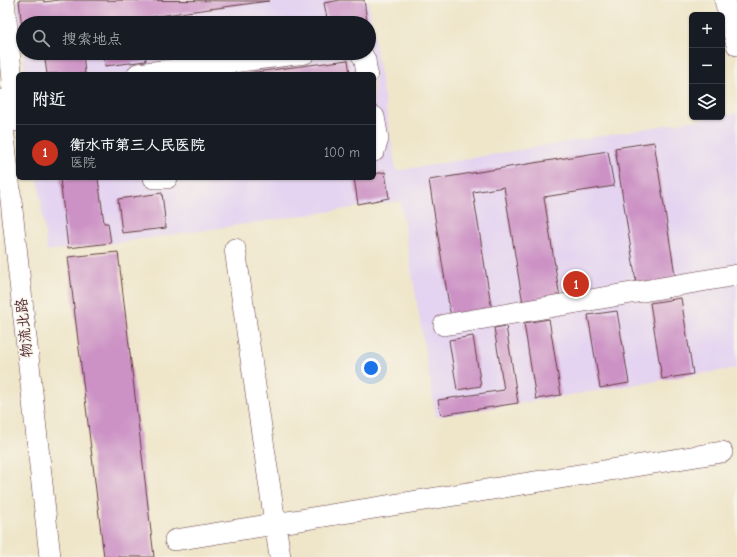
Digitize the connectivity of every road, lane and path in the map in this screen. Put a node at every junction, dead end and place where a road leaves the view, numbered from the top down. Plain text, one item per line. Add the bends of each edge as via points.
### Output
1 (4, 0) edge
2 (725, 0) edge
3 (737, 46) edge
4 (249, 60) edge
5 (365, 60) edge
6 (154, 72) edge
7 (367, 72) edge
8 (0, 100) edge
9 (16, 123) edge
10 (376, 128) edge
11 (376, 145) edge
12 (21, 180) edge
13 (235, 249) dead end
14 (737, 275) edge
15 (444, 326) dead end
16 (722, 452) dead end
17 (275, 524) junction
18 (175, 540) dead end
19 (50, 557) edge
20 (64, 557) edge
21 (280, 557) edge

1 - 9 street
2 - 3 street
4 - 6 street
5 - 7 street
8 - 19 street, 物流北路
10 - 11 street
12 - 20 street, 物流北路 via 33,302
13 - 17 street
14 - 15 street
16 - 17 street
17 - 18 street
17 - 21 street

